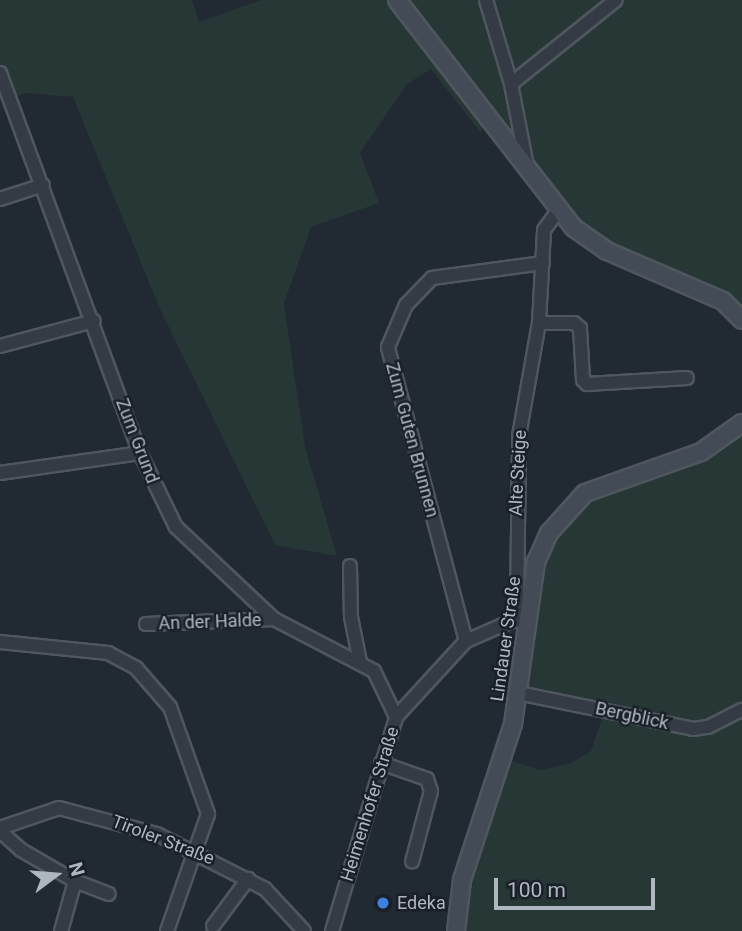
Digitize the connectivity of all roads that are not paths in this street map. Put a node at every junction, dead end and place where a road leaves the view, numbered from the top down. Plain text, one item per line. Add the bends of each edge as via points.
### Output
1 (397, 0) edge
2 (486, 0) edge
3 (616, 0) edge
4 (0, 73) edge
5 (511, 84) junction
6 (529, 173) junction
7 (43, 185) junction
8 (0, 199) edge
9 (558, 211) junction
10 (543, 263) junction
11 (742, 320) edge
12 (94, 321) junction
13 (539, 323) junction
14 (0, 346) edge
15 (687, 378) dead end
16 (742, 424) edge
17 (140, 453) junction
18 (0, 473) edge
19 (350, 566) dead end
20 (274, 619) junction
21 (525, 622) junction
22 (146, 624) dead end
23 (466, 641) junction
24 (0, 642) edge
25 (360, 662) junction
26 (518, 693) junction
27 (742, 710) edge
28 (396, 717) junction
29 (381, 763) junction
30 (0, 830) edge
31 (195, 851) junction
32 (412, 862) dead end
33 (248, 880) junction
34 (75, 881) junction
35 (109, 894) dead end
36 (213, 926) dead end
37 (61, 931) edge
38 (167, 931) edge
39 (304, 931) edge
40 (332, 931) edge
41 (456, 931) edge

1 - 6 main road
2 - 5 street
3 - 5 street
4 - 7 street, Zum Grund
5 - 6 street
6 - 9 main road
7 - 8 street
7 - 12 street, Zum Grund
9 - 10 street, Alte Steige via 544,230
9 - 11 main road via 607,251 723,301
10 - 13 street, Alte Steige
10 - 23 street, Zum Guten Brunnen via 432,278 406,305 388,347
12 - 14 street
12 - 17 street, Zum Grund
13 - 15 street via 574,323 580,328 587,384
13 - 21 street, Alte Steige via 516,474 517,611
16 - 21 main road, Lindauer Straße via 701,452 610,482 570,507 548,533 536,562
17 - 18 street
17 - 20 street, Zum Grund via 176,527
19 - 25 street via 351,617
20 - 22 street, An der Halde
20 - 25 street, Zum Grund
21 - 23 street, Heimenhofer Straße via 514,620
21 - 26 main road, Lindauer Straße
23 - 28 street, Heimenhofer Straße
24 - 31 street via 108,653 135,668 159,691 170,707 204,794 208,814
25 - 28 street, Zum Grund via 382,682
26 - 27 street, Bergblick via 693,729 708,727
26 - 41 main road, Lindauer Straße via 505,757 462,880
28 - 29 street, Heimenhofer Straße
29 - 32 street via 427,779 431,791
29 - 40 street, Heimenhofer Straße
30 - 31 street, Tiroler Straße via 59,808 73,809 157,834
30 - 34 street via 21,850
31 - 33 street, Tiroler Straße
31 - 38 street
33 - 36 street
33 - 39 street, Tiroler Straße via 265,889
34 - 35 street
34 - 37 street

